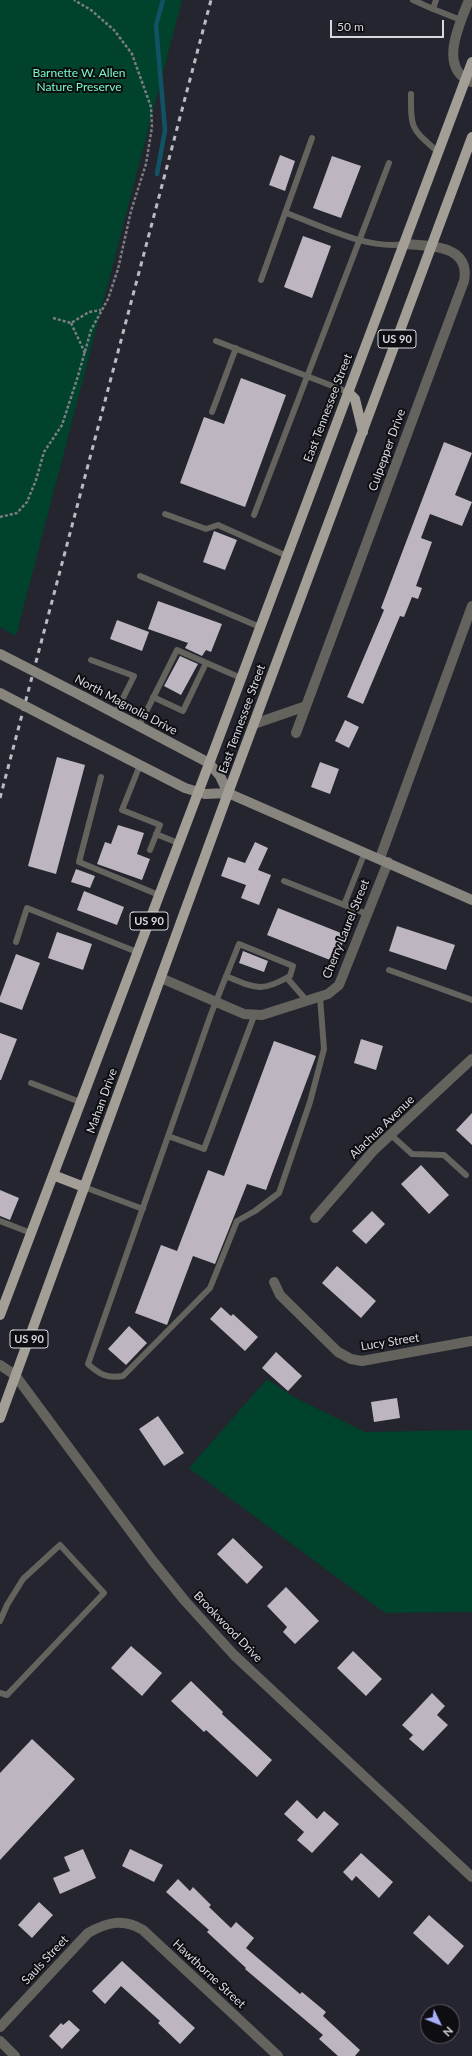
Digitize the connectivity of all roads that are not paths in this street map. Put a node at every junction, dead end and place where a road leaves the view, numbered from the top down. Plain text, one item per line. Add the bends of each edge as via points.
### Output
1 (413, 0) edge
2 (436, 0) edge
3 (469, 0) edge
4 (433, 8) junction
5 (461, 20) junction
6 (472, 62) edge
7 (469, 81) edge
8 (411, 94) dead end
9 (472, 137) edge
10 (312, 138) dead end
11 (438, 152) junction
12 (389, 163) dead end
13 (286, 213) junction
14 (359, 240) junction
15 (404, 244) junction
16 (431, 246) junction
17 (261, 280) dead end
18 (216, 341) dead end
19 (236, 348) junction
20 (307, 376) junction
21 (348, 392) junction
22 (212, 412) dead end
23 (363, 432) junction
24 (165, 514) dead end
25 (254, 515) dead end
26 (287, 556) junction
27 (140, 576) dead end
28 (472, 606) edge
29 (260, 627) junction
30 (0, 654) edge
31 (91, 660) dead end
32 (206, 663) junction
33 (241, 678) junction
34 (0, 693) edge
35 (153, 697) junction
36 (306, 706) junction
37 (115, 714) junction
38 (254, 724) junction
39 (139, 726) junction
40 (296, 733) dead end
41 (209, 763) junction
42 (140, 765) junction
43 (100, 777) dead end
44 (197, 793) junction
45 (228, 793) junction
46 (156, 834) junction
47 (178, 843) junction
48 (150, 850) dead end
49 (365, 852) junction
50 (384, 860) junction
51 (284, 881) dead end
52 (158, 895) junction
53 (472, 900) edge
54 (344, 905) junction
55 (367, 914) junction
56 (16, 942) dead end
57 (137, 952) junction
58 (389, 970) dead end
59 (226, 976) junction
60 (161, 978) junction
61 (287, 978) junction
62 (320, 997) junction
63 (472, 1000) edge
64 (307, 1001) junction
65 (215, 1002) junction
66 (254, 1016) junction
67 (472, 1059) edge
68 (32, 1083) dead end
69 (80, 1102) junction
70 (391, 1135) junction
71 (168, 1136) junction
72 (53, 1175) junction
73 (466, 1175) dead end
74 (84, 1187) junction
75 (143, 1209) junction
76 (315, 1218) dead end
77 (0, 1221) edge
78 (31, 1233) junction
79 (274, 1282) dead end
80 (0, 1315) edge
81 (472, 1341) edge
82 (0, 1365) edge
83 (16, 1375) junction
84 (0, 1418) edge
85 (0, 1621) edge
86 (0, 1693) edge
87 (472, 1877) edge
88 (116, 1921) joint
89 (0, 2027) edge
90 (0, 2041) edge
91 (15, 2056) edge
92 (278, 2056) edge

1 - 4 lane
2 - 4 lane
3 - 5 street
4 - 5 lane
5 - 7 street via 453,51 458,69
6 - 7 main road, East Tennessee Street / US 90
7 - 11 main road, East Tennessee Street / US 90
8 - 11 lane via 411,124
9 - 16 main road, East Tennessee Street / US 90
10 - 13 lane
11 - 15 main road, East Tennessee Street / US 90
12 - 14 lane
13 - 14 lane
13 - 17 lane
14 - 15 lane via 389,246
14 - 20 lane
15 - 16 street, Culpepper Drive
15 - 21 main road, East Tennessee Street / US 90
16 - 23 main road, East Tennessee Street / US 90
16 - 36 street, Culpepper Drive via 445,248 460,259 464,266 464,281
18 - 19 lane
19 - 20 lane
19 - 22 lane
20 - 21 lane
20 - 25 lane
21 - 23 main road via 355,399
21 - 26 main road, East Tennessee Street / US 90
23 - 38 main road, East Tennessee Street / US 90
24 - 26 lane via 206,529 218,525
26 - 29 main road, East Tennessee Street / US 90
27 - 29 lane
28 - 50 street, Cherry Laurel Street
29 - 33 main road, East Tennessee Street / US 90
30 - 37 main road, North Magnolia Drive, bridge
31 - 37 lane via 134,676
32 - 33 lane
32 - 35 lane via 177,650
32 - 35 lane via 183,711
33 - 41 main road, East Tennessee Street / US 90
34 - 42 main road, bridge
35 - 39 lane
36 - 38 street
36 - 40 street, Culpepper Drive
37 - 39 main road, North Magnolia Drive
38 - 45 main road, East Tennessee Street / US 90
39 - 41 main road, North Magnolia Drive
41 - 44 main road, Mahan Drive / US 90
41 - 45 main road, North Magnolia Drive via 220,776
42 - 44 main road
42 - 46 lane via 122,810 160,825
43 - 52 lane via 79,862
44 - 45 main road
44 - 47 main road, Mahan Drive / US 90
45 - 49 main road
45 - 60 main road, Mahan Drive / US 90
46 - 47 lane
46 - 48 lane
47 - 52 main road, Mahan Drive / US 90
49 - 50 main road
49 - 54 lane
50 - 53 main road
50 - 55 street, Cherry Laurel Street
51 - 54 lane
52 - 57 main road, Mahan Drive / US 90
54 - 55 lane
55 - 62 street, Cherry Laurel Street via 339,986
56 - 57 lane via 28,908
57 - 69 main road, Mahan Drive / US 90
58 - 63 lane
59 - 61 lane via 254,988 270,987
59 - 61 lane via 239,944 294,966
59 - 65 lane
60 - 65 street
60 - 74 main road, Mahan Drive / US 90
61 - 64 lane
62 - 64 street, Cherry Laurel Street
62 - 75 lane via 324,1050 310,1102 279,1193 237,1221 210,1288 123,1376 114,1378 100,1374 88,1364
64 - 66 street, Cherry Laurel Street
65 - 66 street
65 - 71 lane
66 - 71 lane via 204,1149
67 - 70 street, Alachua Avenue
68 - 69 lane
69 - 72 main road, Mahan Drive / US 90
70 - 73 lane via 412,1154 444,1155
70 - 76 street, Alachua Avenue via 351,1175
71 - 75 lane
72 - 74 main road
72 - 78 main road, Mahan Drive / US 90
74 - 75 lane
74 - 83 main road, Mahan Drive / US 90
77 - 78 lane
78 - 80 main road, Mahan Drive / US 90
79 - 81 street, Lucy Street via 280,1295 338,1352 351,1359 362,1361
82 - 83 street, Brookwood Drive
83 - 84 main road, Mahan Drive / US 90
83 - 87 street, Brookwood Drive via 152,1560 234,1655
85 - 86 lane via 23,1579 60,1546 104,1593 7,1695
88 - 89 street, Sauls Street via 103,1924 88,1933
88 - 92 street, Hawthorne Street via 136,1925 143,1930
90 - 91 street

